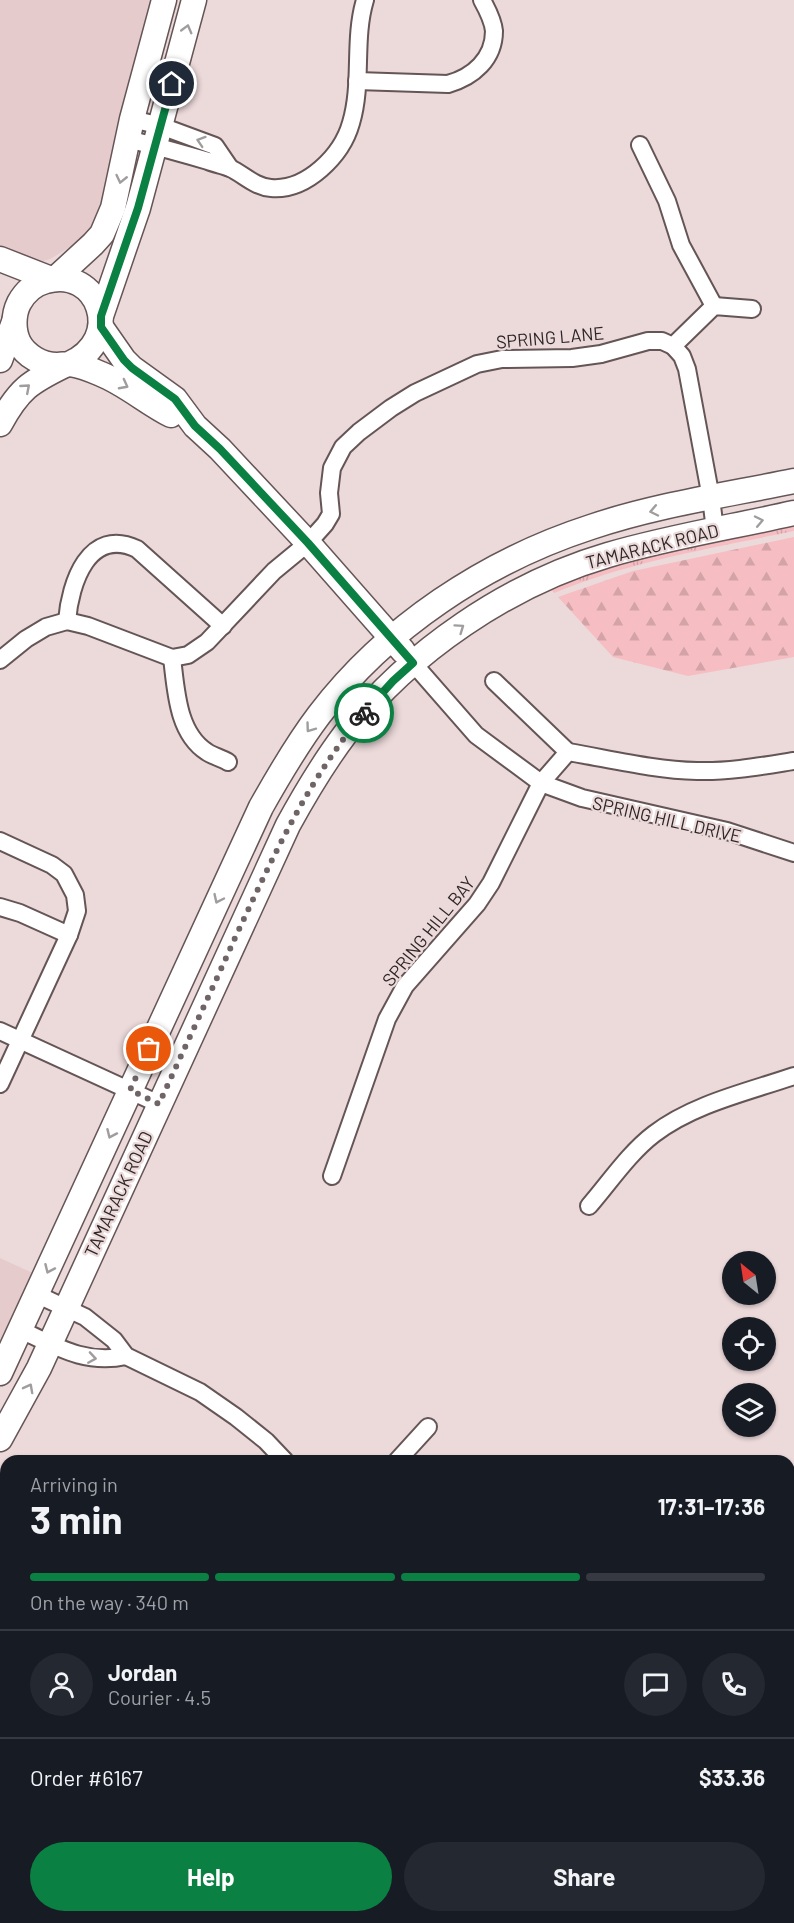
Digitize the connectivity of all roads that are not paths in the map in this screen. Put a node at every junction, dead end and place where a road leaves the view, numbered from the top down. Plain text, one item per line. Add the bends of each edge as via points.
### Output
1 (164, 0) edge
2 (194, 0) edge
3 (365, 0) edge
4 (482, 0) edge
5 (357, 81) junction
6 (130, 129) junction
7 (158, 136) junction
8 (640, 146) dead end
9 (0, 259) edge
10 (53, 279) junction
11 (0, 298) edge
12 (714, 306) junction
13 (752, 309) dead end
14 (14, 320) junction
15 (101, 321) junction
16 (673, 346) junction
17 (0, 360) edge
18 (67, 364) junction
19 (0, 424) edge
20 (195, 426) junction
21 (794, 481) edge
22 (711, 498) junction
23 (794, 513) edge
24 (715, 530) junction
25 (308, 543) junction
26 (67, 621) junction
27 (224, 626) junction
28 (393, 639) junction
29 (172, 658) junction
30 (0, 660) edge
31 (413, 663) junction
32 (494, 681) dead end
33 (568, 752) junction
34 (794, 761) edge
35 (228, 762) dead end
36 (541, 783) junction
37 (0, 841) edge
38 (794, 853) edge
39 (0, 907) edge
40 (69, 935) junction
41 (0, 1031) edge
42 (20, 1041) junction
43 (794, 1076) edge
44 (0, 1084) edge
45 (130, 1090) junction
46 (159, 1104) junction
47 (332, 1176) dead end
48 (589, 1206) dead end
49 (38, 1295) junction
50 (66, 1308) junction
51 (21, 1330) junction
52 (50, 1344) junction
53 (126, 1356) junction
54 (0, 1373) edge
55 (428, 1427) dead end
56 (0, 1439) edge
57 (279, 1455) edge
58 (403, 1455) edge

1 - 6 street
7 -> 2 street
3 - 5 street
4 - 5 street via 494,30 492,46 475,72 448,84
5 - 7 street via 352,122 344,142 330,161 292,185 270,188 250,181
6 - 7 street
6 -> 10 street via 113,208 102,234
7 - 15 street
8 - 12 street via 667,201 681,245
9 - 10 street
10 - 14 street via 26,292
10 - 15 street via 66,279 85,288 93,296
11 - 14 street
12 - 13 street
12 - 16 street
14 - 17 street
14 - 18 street via 26,352 54,366
15 - 18 street via 98,339 91,350
15 - 20 street, SPRING HILL DRIVE via 115,348 132,368 175,399
16 - 22 street via 687,369
16 - 25 street, SPRING LANE via 662,340 572,358 502,359 469,367 415,393 344,447 332,468 331,514
19 -> 18 street via 24,388
18 -> 20 street, SPRING HILL DRIVE via 110,378
20 - 25 street, SPRING HILL DRIVE
21 - 22 street, TAMARACK ROAD
22 - 24 street
22 -> 28 street, TAMARACK ROAD via 593,526 527,551 461,588
24 -> 23 street, TAMARACK ROAD
31 -> 24 street, TAMARACK ROAD via 482,614 543,580 608,555
25 - 27 street, SPRING LANE via 274,571
25 - 28 street, SPRING HILL DRIVE
26 - 27 street via 68,601 84,562 97,548 126,544 137,549
26 - 29 street
26 - 30 street via 46,627
27 - 29 street, SPRING LANE via 188,655
28 - 31 street, SPRING HILL DRIVE
28 -> 45 street, TAMARACK ROAD via 320,714 278,776
29 - 35 street via 185,727 205,751
31 - 36 street, SPRING HILL DRIVE via 476,735
31 - 46 street, TAMARACK ROAD via 346,733 306,793
32 - 33 street
33 - 34 street via 696,771
33 - 36 street
36 - 38 street, SPRING HILL DRIVE via 582,798 727,831
36 - 47 street, SPRING HILL BAY via 491,883 405,986 394,1005
37 - 40 street via 64,874 75,895 77,911
39 - 40 street
40 - 42 street
41 - 42 street
42 - 44 street
42 - 45 street
43 - 48 street via 671,1122 635,1152
45 - 46 street
45 -> 49 street, TAMARACK ROAD
46 - 50 street, TAMARACK ROAD
49 - 50 street
49 - 51 street, TAMARACK ROAD
50 - 52 street, TAMARACK ROAD
50 - 53 street via 103,1330
51 - 52 street
51 - 54 street, TAMARACK ROAD
52 -> 53 street via 90,1359
56 -> 52 street, TAMARACK ROAD
53 - 57 street via 200,1392 236,1416
55 - 58 street

